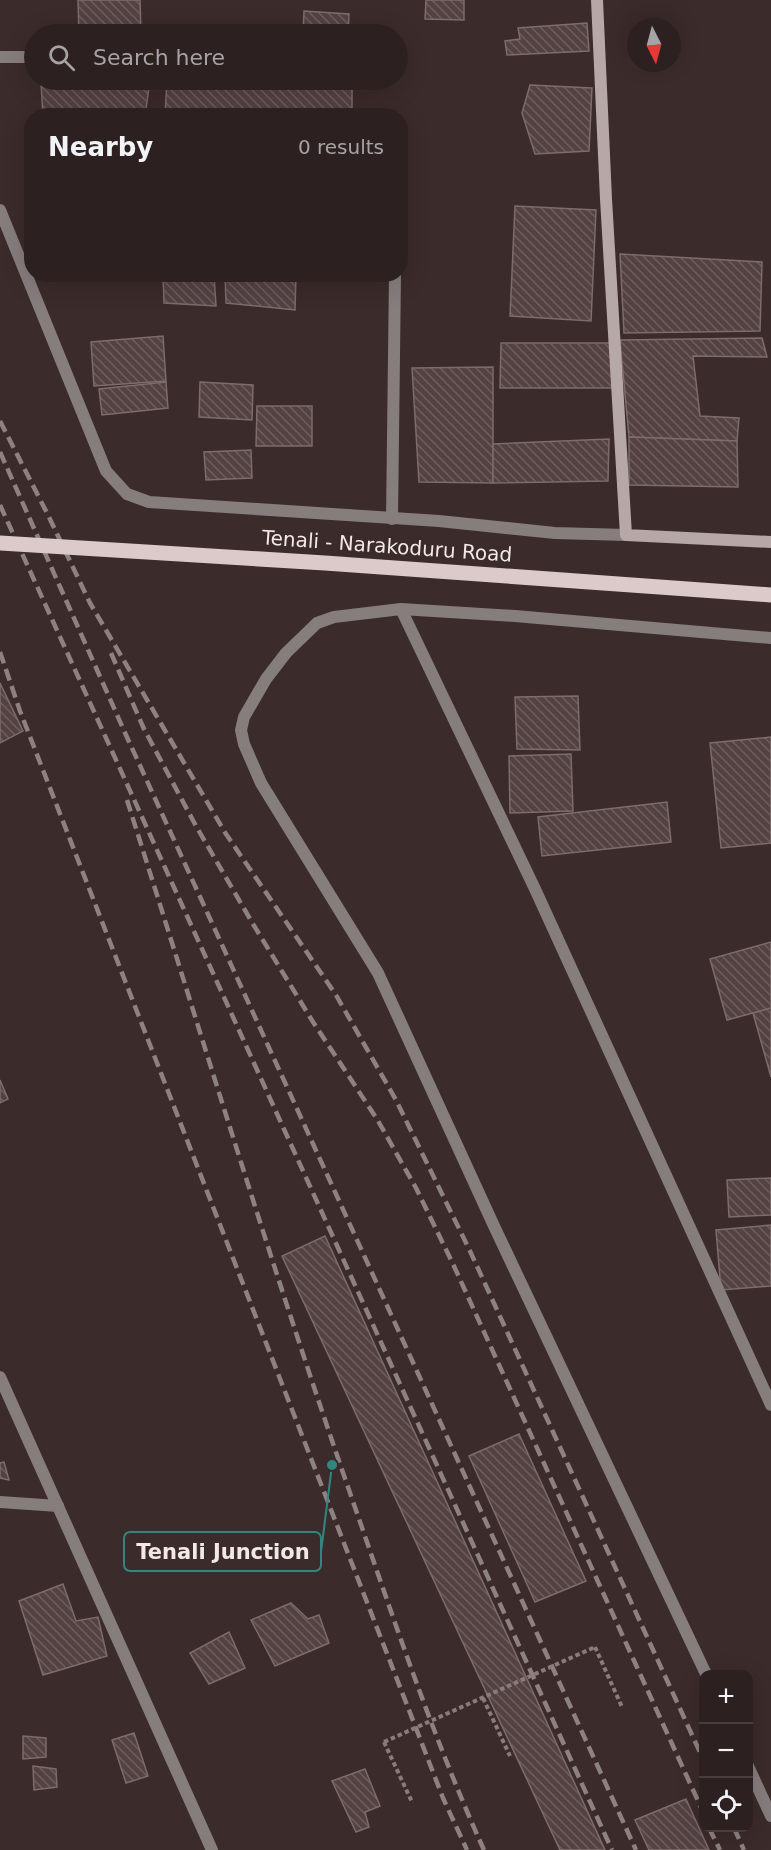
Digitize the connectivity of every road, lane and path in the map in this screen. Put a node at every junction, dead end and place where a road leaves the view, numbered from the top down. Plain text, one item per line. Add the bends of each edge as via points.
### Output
1 (597, 0) edge
2 (0, 57) edge
3 (24, 57) edge
4 (0, 210) edge
5 (24, 268) edge
6 (30, 282) edge
7 (395, 282) edge
8 (392, 519) junction
9 (626, 535) junction
10 (771, 542) edge
11 (0, 543) edge
12 (771, 595) edge
13 (401, 609) junction
14 (771, 638) edge
15 (0, 1377) edge
16 (771, 1405) edge
17 (0, 1502) edge
18 (58, 1506) junction
19 (704, 1670) edge
20 (483, 1698) junction
21 (622, 1707) dead end
22 (510, 1756) dead end
23 (753, 1777) edge
24 (412, 1802) dead end
25 (771, 1816) edge
26 (212, 1850) edge

1 - 9 main road
2 - 3 street
4 - 5 street
6 - 8 street via 105,471 127,494 149,502
7 - 8 street
8 - 9 street
9 - 10 main road
11 - 12 main road, Tenali - Narakoduru Road, bridge
13 - 14 street
13 - 16 street via 535,889
13 - 19 street via 334,617 317,623 286,653 243,717 244,744 261,783 378,974
15 - 18 street
17 - 18 street
18 - 26 street
20 - 21 path, bridge via 595,1647
20 - 22 path
20 - 24 path, bridge via 384,1742
23 - 25 street

